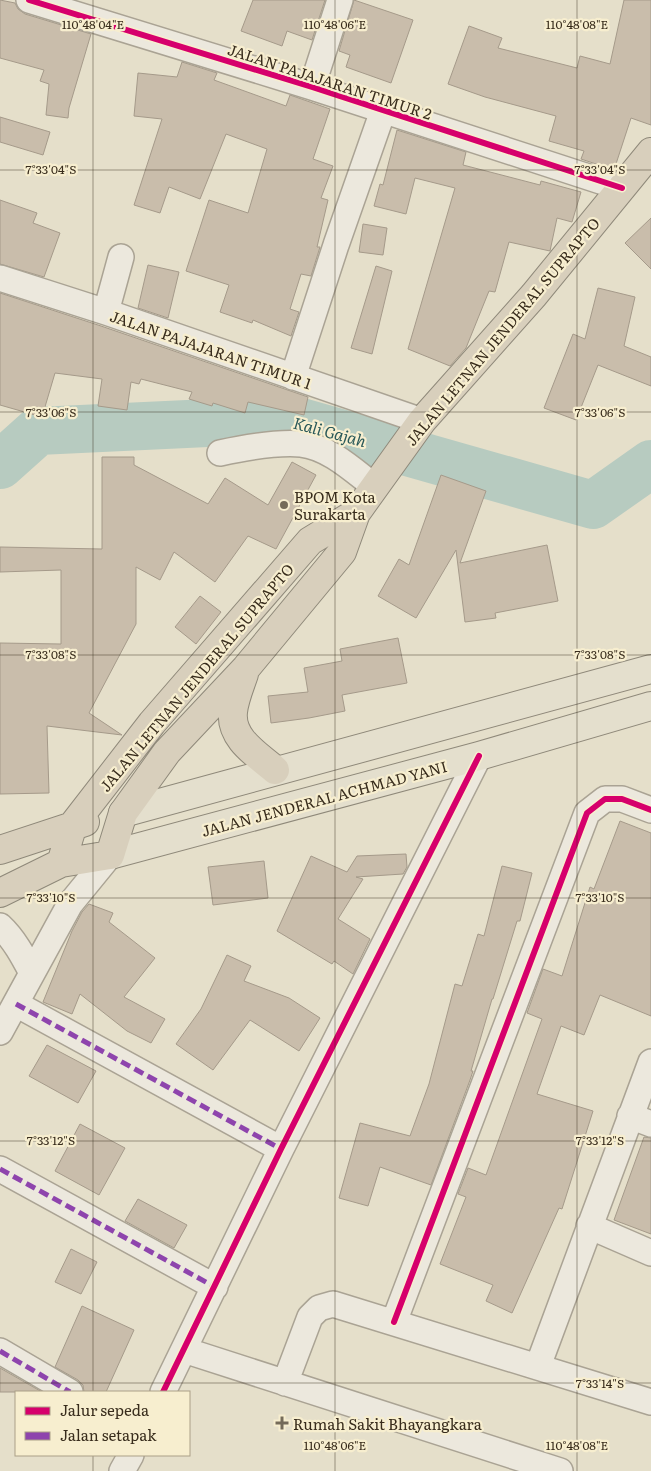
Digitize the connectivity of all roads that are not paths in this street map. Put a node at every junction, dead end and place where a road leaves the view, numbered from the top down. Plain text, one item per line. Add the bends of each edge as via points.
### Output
1 (29, 0) edge
2 (340, 0) edge
3 (312, 87) junction
4 (384, 111) junction
5 (651, 152) edge
6 (622, 188) junction
7 (121, 256) dead end
8 (0, 278) edge
9 (106, 312) junction
10 (293, 377) junction
11 (418, 427) junction
12 (220, 453) dead end
13 (379, 481) junction
14 (356, 513) junction
15 (246, 668) junction
16 (651, 669) edge
17 (651, 706) edge
18 (478, 756) junction
19 (275, 770) junction
20 (651, 810) edge
21 (123, 813) junction
22 (73, 824) junction
23 (0, 850) edge
24 (110, 855) junction
25 (61, 862) junction
26 (0, 893) edge
27 (0, 926) edge
28 (32, 973) junction
29 (16, 1004) junction
30 (0, 1032) edge
31 (651, 1062) edge
32 (640, 1120) edge
33 (282, 1149) junction
34 (0, 1169) edge
35 (589, 1226) junction
36 (651, 1253) edge
37 (215, 1287) junction
38 (394, 1322) junction
39 (184, 1350) junction
40 (0, 1351) edge
41 (538, 1366) junction
42 (285, 1382) junction
43 (68, 1391) edge
44 (164, 1391) edge
45 (651, 1402) edge
46 (130, 1456) edge
47 (122, 1471) edge
48 (560, 1471) edge

1 - 3 street, JALAN PAJAJARAN TIMUR 2
2 - 3 street
3 - 4 street, JALAN PAJAJARAN TIMUR 2
4 - 6 street, JALAN PAJAJARAN TIMUR 2
4 - 10 street
5 - 6 highway, JALAN LETNAN JENDERAL SUPRAPTO
6 - 11 highway, JALAN LETNAN JENDERAL SUPRAPTO
7 - 9 street
8 - 9 street, JALAN PAJAJARAN TIMUR 1
9 - 10 street, JALAN PAJAJARAN TIMUR 1
10 - 11 street, JALAN PAJAJARAN TIMUR 1
11 - 13 highway, JALAN LETNAN JENDERAL SUPRAPTO
12 - 13 street via 242,448 302,444 321,450
13 - 14 highway, JALAN LETNAN JENDERAL SUPRAPTO
14 - 15 highway, JALAN LETNAN JENDERAL SUPRAPTO via 342,552
14 - 22 highway, JALAN LETNAN JENDERAL SUPRAPTO via 310,541 152,723
15 - 19 highway via 233,712 234,729 246,745
15 - 21 highway, JALAN LETNAN JENDERAL SUPRAPTO via 167,752
16 - 19 main road
17 - 18 main road, JALAN JENDERAL ACHMAD YANI
18 - 24 main road, JALAN JENDERAL ACHMAD YANI
18 - 33 street
19 - 21 main road
20 - 38 street via 622,799 605,799 587,813
21 - 22 highway
21 - 24 highway, JALAN LETNAN JENDERAL SUPRAPTO
22 - 23 highway
22 - 25 highway, JALAN LETNAN JENDERAL SUPRAPTO
24 - 25 highway, JALAN JENDERAL ACHMAD YANI
24 - 28 street, JALAN LETNAN JENDERAL SUPRAPTO via 70,904
25 - 26 highway, JALAN JENDERAL ACHMAD YANI
27 - 28 street
28 - 29 street, JALAN LETNAN JENDERAL SUPRAPTO
29 - 30 street, JALAN LETNAN JENDERAL SUPRAPTO
29 - 33 street
31 - 32 street
32 - 35 street
33 - 37 street
34 - 37 street
35 - 36 street
35 - 41 street
37 - 39 street
38 - 41 street
38 - 42 street via 333,1304 319,1308 310,1317
39 - 42 street
39 - 44 street
40 - 43 street
41 - 45 street
42 - 48 street
46 - 47 street

